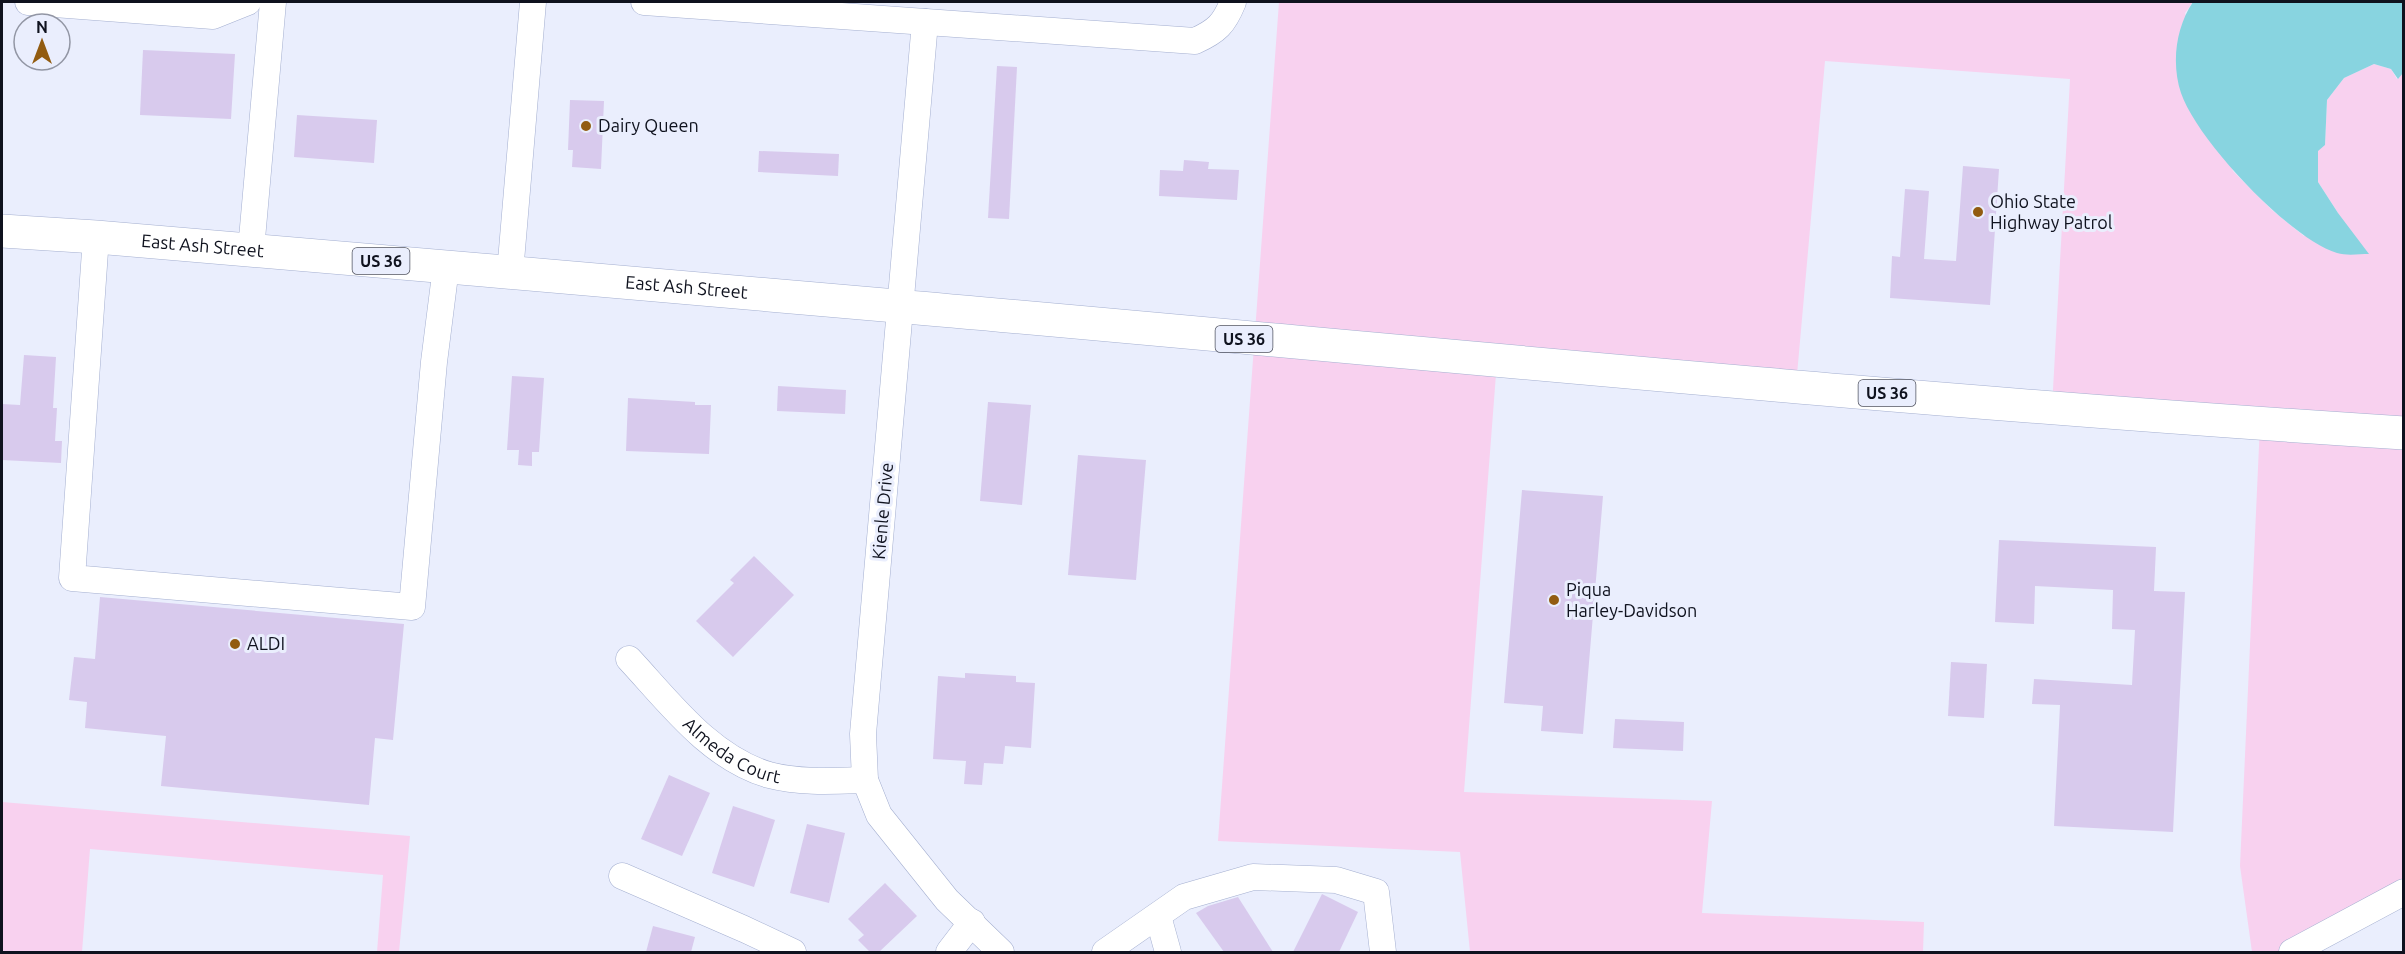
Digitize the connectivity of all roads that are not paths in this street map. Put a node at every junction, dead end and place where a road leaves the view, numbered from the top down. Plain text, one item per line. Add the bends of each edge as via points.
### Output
1 (28, 2) edge
2 (248, 2) edge
3 (273, 2) edge
4 (533, 2) edge
5 (644, 2) edge
6 (1233, 2) edge
7 (925, 22) junction
8 (2, 231) edge
9 (96, 237) junction
10 (251, 250) junction
11 (447, 267) junction
12 (510, 273) junction
13 (901, 306) junction
14 (2403, 433) edge
15 (629, 659) dead end
16 (865, 780) junction
17 (621, 876) dead end
18 (2403, 892) edge
19 (1158, 916) junction
20 (972, 922) junction
21 (793, 952) edge
22 (949, 952) edge
23 (1001, 952) edge
24 (1105, 952) edge
25 (1168, 952) edge
26 (1383, 952) edge
27 (2292, 952) edge

1 - 2 street via 213,16
3 - 10 street
4 - 12 street
5 - 7 street
6 - 7 street via 1214,32 1195,41
7 - 13 street, Kienle Drive
8 - 9 main road, East Ash Street / US 36
9 - 10 main road, East Ash Street / US 36
9 - 11 street via 72,578 412,607 434,362
10 - 11 main road, East Ash Street / US 36
11 - 12 main road, East Ash Street / US 36
12 - 13 main road, East Ash Street / US 36
13 - 14 main road, East Ash Street / US 36 via 1986,403
13 - 16 street, Kienle Drive via 863,734
15 - 16 street, Almeda Court via 692,727 727,756 768,775 807,781
16 - 20 street, Kienle Drive via 879,815 947,900
17 - 21 street
18 - 27 street
19 - 24 street
19 - 25 street
19 - 26 street via 1184,897 1253,877 1336,880 1376,891
20 - 22 street
20 - 23 street, Kienle Drive

